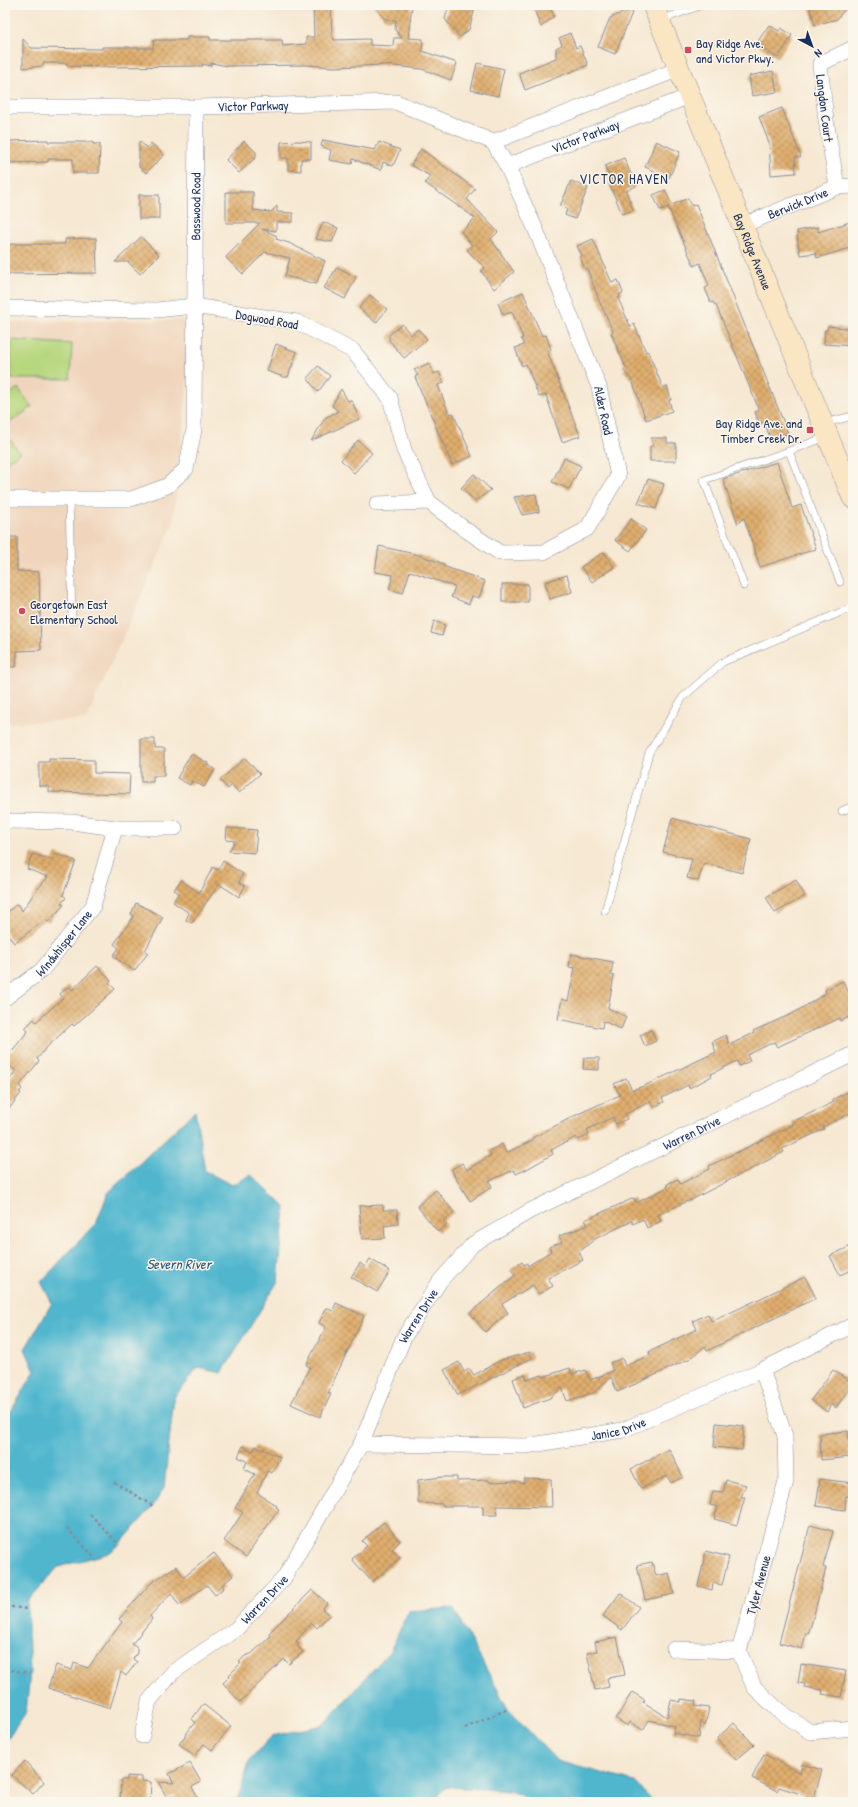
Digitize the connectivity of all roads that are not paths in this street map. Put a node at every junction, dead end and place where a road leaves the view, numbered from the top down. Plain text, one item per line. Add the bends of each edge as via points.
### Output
1 (702, 5) edge
2 (656, 13) edge
3 (853, 48) edge
4 (679, 68) junction
5 (690, 96) junction
6 (5, 107) edge
7 (196, 107) junction
8 (493, 142) junction
9 (507, 166) junction
10 (853, 186) edge
11 (837, 187) junction
12 (743, 225) junction
13 (194, 306) junction
14 (5, 308) edge
15 (853, 416) edge
16 (826, 430) junction
17 (789, 451) junction
18 (853, 498) edge
19 (5, 499) edge
20 (69, 499) junction
21 (429, 502) junction
22 (377, 504) dead end
23 (466, 530) joint
24 (840, 582) dead end
25 (744, 586) dead end
26 (853, 607) edge
27 (72, 621) dead end
28 (853, 806) edge
29 (842, 812) dead end
30 (5, 821) edge
31 (115, 828) junction
32 (174, 828) dead end
33 (605, 911) dead end
34 (5, 998) edge
35 (853, 1054) edge
36 (853, 1324) edge
37 (762, 1370) junction
38 (361, 1444) junction
39 (674, 1650) dead end
40 (739, 1651) junction
41 (853, 1728) edge
42 (142, 1736) dead end

1 - 2 lane
2 - 4 main road, Bay Ridge Avenue
3 - 11 street, Langdon Court via 820,64
4 - 5 main road, Bay Ridge Avenue
4 - 8 street
5 - 9 street, Victor Parkway
5 - 12 main road, Bay Ridge Avenue
6 - 7 street, Victor Parkway
7 - 8 street, Victor Parkway via 396,102
7 - 13 street, Basswood Road
8 - 9 street
9 - 23 street, Alder Road via 535,228 599,388 618,476 587,528 544,552 500,553
10 - 11 street, Berwick Drive
11 - 12 street, Berwick Drive
12 - 16 main road, Bay Ridge Avenue
13 - 14 street, Dogwood Road via 157,310
13 - 20 street, Basswood Road via 194,430 186,469 167,486 131,499
13 - 21 street, Dogwood Road via 297,322 353,351 390,398 404,450
15 - 16 lane
16 - 17 lane
16 - 18 main road, Bay Ridge Avenue
17 - 24 lane
17 - 25 lane via 704,480
19 - 20 street, Basswood Road
20 - 27 lane
21 - 22 street
21 - 23 street, Dogwood Road
26 - 33 lane via 723,662 683,697 649,753
28 - 29 lane
30 - 31 street via 72,822
31 - 32 street
31 - 34 street, Windwhisper Lane via 93,906 42,970
35 - 38 street, Warren Drive via 530,1211 473,1244 440,1281 404,1337
36 - 37 street, Janice Drive
37 - 38 street, Janice Drive via 623,1430 526,1446
37 - 40 street, Tyler Avenue via 785,1436 786,1480
38 - 42 street, Warren Drive via 284,1578 236,1629 173,1672 149,1701
39 - 40 street
40 - 41 street via 754,1687 778,1710 810,1732

